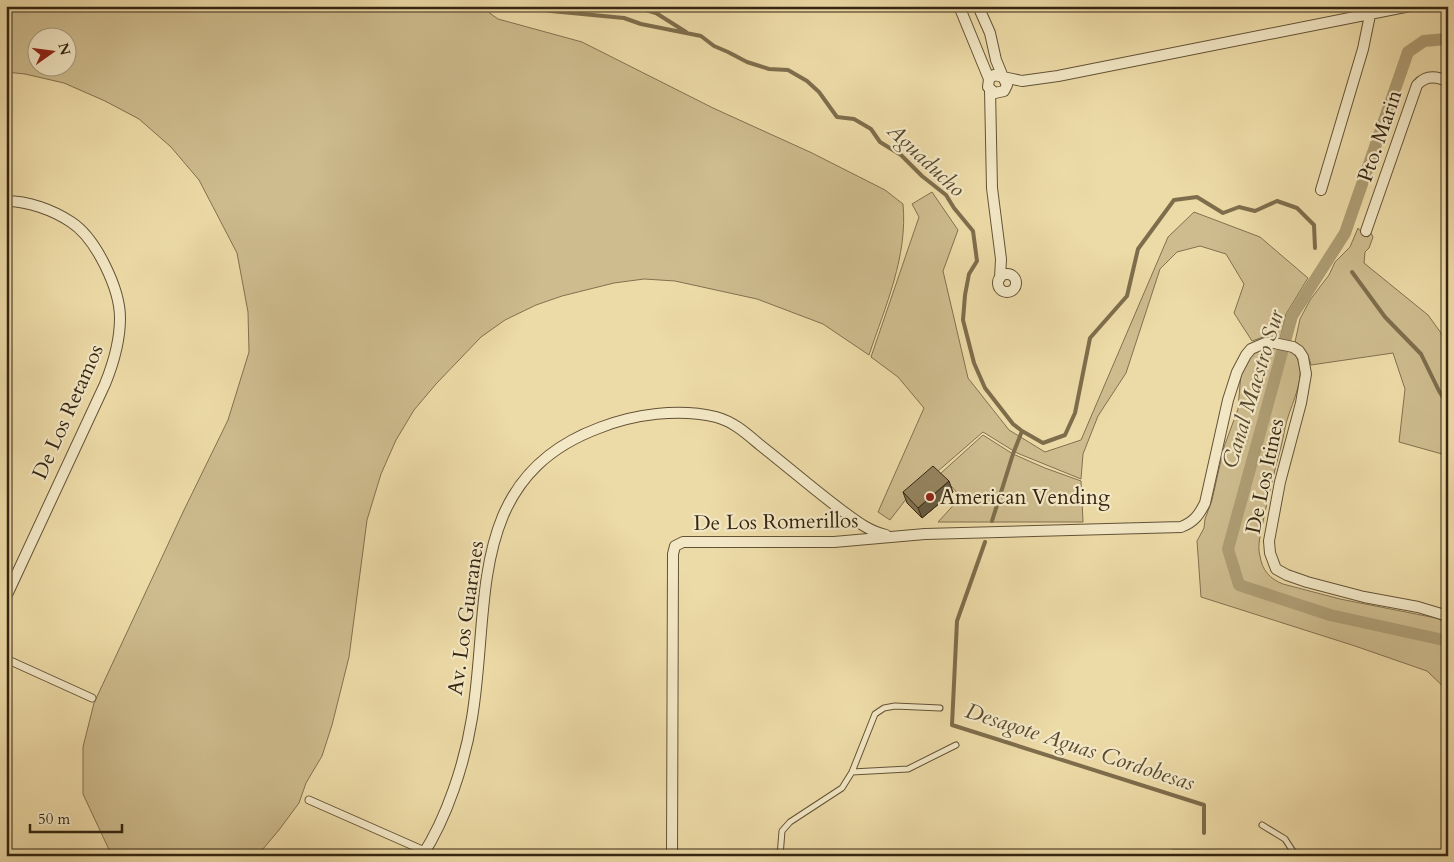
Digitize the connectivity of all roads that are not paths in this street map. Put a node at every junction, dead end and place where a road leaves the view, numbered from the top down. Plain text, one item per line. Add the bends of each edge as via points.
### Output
1 (958, 6) edge
2 (978, 6) edge
3 (1410, 6) edge
4 (1370, 15) junction
5 (1003, 77) junction
6 (989, 79) junction
7 (1022, 81) junction
8 (1448, 82) edge
9 (999, 90) junction
10 (1321, 190) dead end
11 (6, 201) edge
12 (1366, 231) dead end
13 (1001, 259) junction
14 (1012, 275) junction
15 (1000, 278) junction
16 (1188, 524) joint
17 (892, 536) junction
18 (6, 597) edge
19 (1448, 616) edge
20 (6, 659) edge
21 (92, 698) dead end
22 (940, 708) dead end
23 (956, 745) dead end
24 (852, 772) junction
25 (309, 800) dead end
26 (1262, 825) dead end
27 (424, 853) edge
28 (436, 856) edge
29 (672, 856) edge
30 (780, 856) edge
31 (1296, 856) edge

1 - 6 street
2 - 5 street
3 - 4 street
4 - 7 street
4 - 10 street
5 - 6 street via 994,75
5 - 7 street
5 - 9 street via 1006,82
6 - 9 street via 988,83
7 - 9 street
8 - 12 street, Pto. Marin via 1433,77 1417,85
9 - 13 street via 991,106 992,188
11 - 18 street, De Los Retamos via 40,208 72,223 106,266 120,316 119,343 105,384
13 - 14 street
13 - 15 street
14 - 15 street
14 - 15 street via 1016,283 1010,292 1000,288
16 - 17 street, De Los Romerillos via 1166,529
16 - 19 street, De Los Itines via 1199,515 1205,503 1220,439 1234,403 1237,372 1246,355 1265,343 1293,347 1303,357 1306,374 1269,540 1276,569 1326,587
17 - 27 street, Av. Los Guaranes via 868,529 852,519 743,430 718,418 683,413 660,414 608,424 552,451 520,484 499,526 490,556 467,742 455,786
17 - 29 street, De Los Romerillos via 834,542 683,542 675,546
20 - 21 street
22 - 24 lane via 894,706 875,714
23 - 24 lane via 908,769
24 - 30 lane via 842,788 790,822 782,831
25 - 27 street
26 - 31 lane via 1285,839
27 - 28 street

